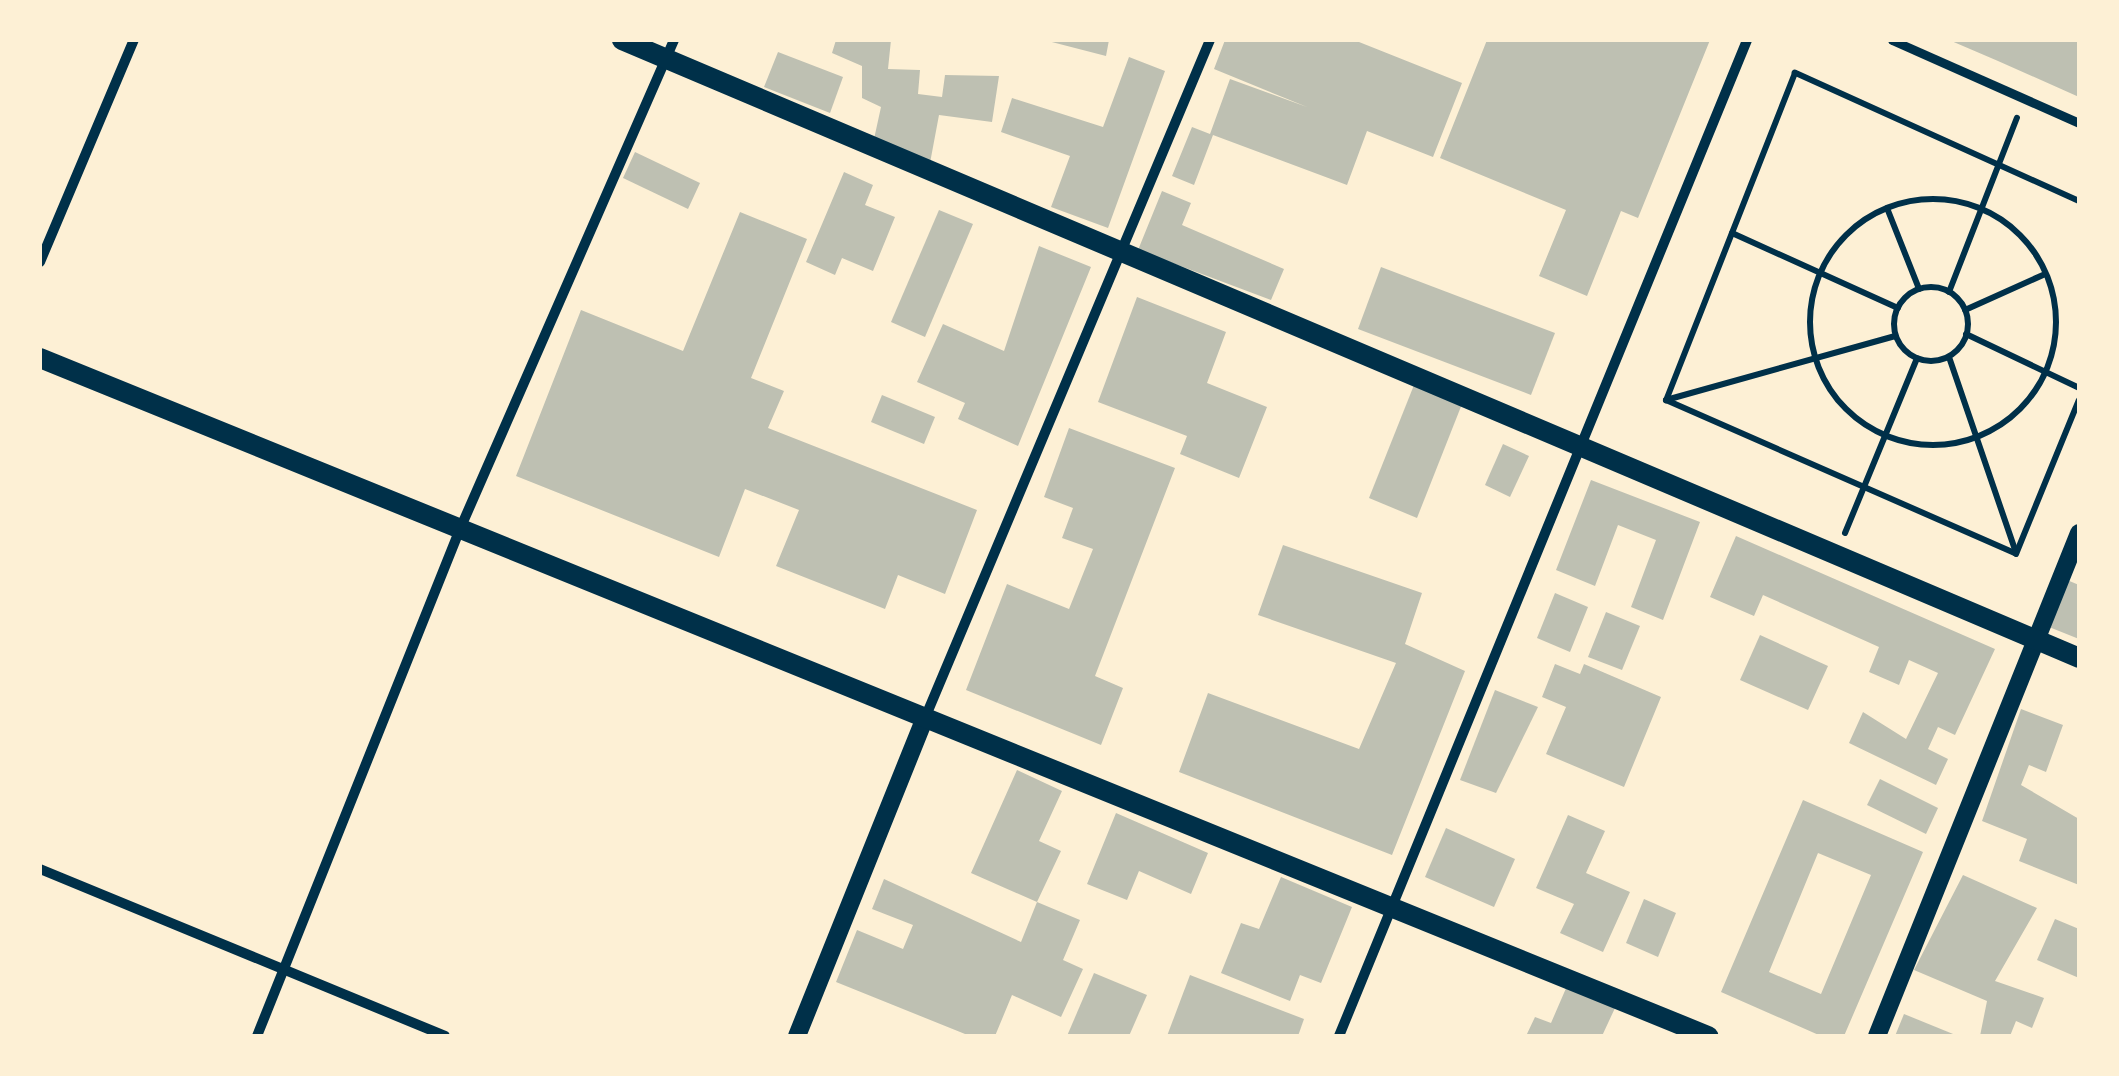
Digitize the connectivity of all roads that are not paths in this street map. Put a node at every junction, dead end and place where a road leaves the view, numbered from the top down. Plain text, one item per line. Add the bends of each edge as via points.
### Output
1 (134, 40) edge
2 (622, 40) edge
3 (1210, 40) edge
4 (1746, 40) edge
5 (1892, 40) edge
6 (670, 49) edge
7 (2079, 123) edge
8 (1124, 254) junction
9 (40, 262) edge
10 (40, 358) edge
11 (1584, 448) junction
12 (460, 529) junction
13 (2079, 532) edge
14 (2036, 640) junction
15 (2079, 658) edge
16 (925, 718) junction
17 (40, 869) edge
18 (1396, 909) junction
19 (284, 971) junction
20 (258, 1036) edge
21 (445, 1036) edge
22 (796, 1036) edge
23 (1339, 1036) edge
24 (1708, 1036) edge
25 (1877, 1036) edge

1 - 9 street
2 - 6 main road
3 - 8 street
4 - 11 street
5 - 7 street
6 - 8 main road
6 - 12 street
8 - 11 main road
8 - 16 street
10 - 12 main road
11 - 14 main road
11 - 18 street
12 - 16 main road
12 - 19 street
13 - 14 street
14 - 15 main road
14 - 25 street
16 - 18 main road
16 - 22 street
17 - 19 street
18 - 23 street
18 - 24 main road
19 - 20 street
19 - 21 street

